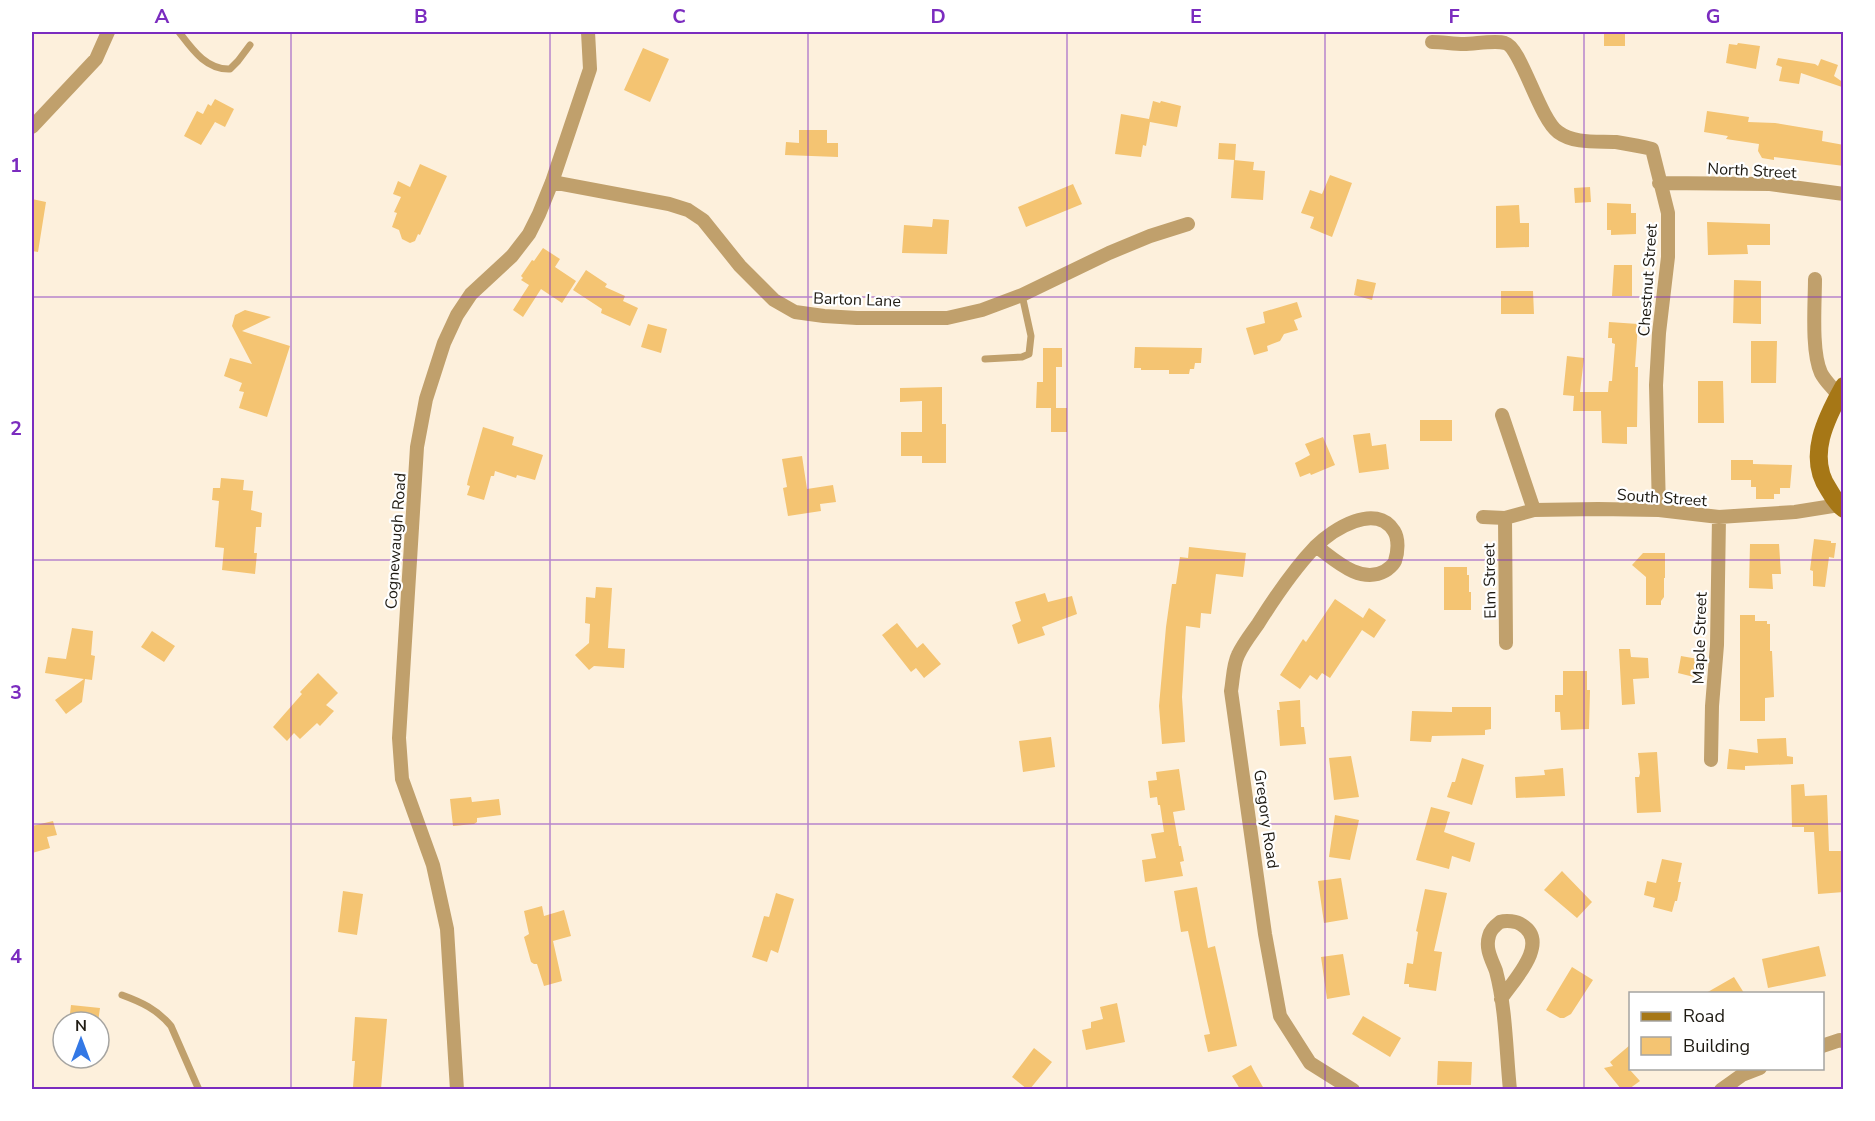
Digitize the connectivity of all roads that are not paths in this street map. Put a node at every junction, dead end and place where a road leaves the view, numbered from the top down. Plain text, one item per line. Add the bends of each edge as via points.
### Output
1 (108, 32) edge
2 (179, 32) edge
3 (588, 32) edge
4 (1432, 42) dead end
5 (250, 45) dead end
6 (32, 127) edge
7 (552, 182) junction
8 (1659, 183) junction
9 (1844, 194) edge
10 (1188, 224) dead end
11 (1815, 279) dead end
12 (1022, 295) junction
13 (986, 359) dead end
14 (1841, 390) edge
15 (1502, 415) dead end
16 (1841, 507) edge
17 (1534, 510) junction
18 (1659, 510) junction
19 (1483, 517) dead end
20 (1719, 517) junction
21 (1505, 518) junction
22 (1316, 546) junction
23 (1506, 643) dead end
24 (1711, 760) dead end
25 (122, 995) dead end
26 (1501, 999) junction
27 (1844, 1041) edge
28 (1824, 1045) edge
29 (1755, 1070) edge
30 (199, 1089) edge
31 (457, 1089) edge
32 (1353, 1089) edge
33 (1510, 1089) edge
34 (1721, 1089) edge

1 - 6 street via 96,59
2 - 5 lane via 205,62 219,70 230,69
3 - 7 street, Cognewaugh Road via 590,69
4 - 8 street, Chestnut Street via 1505,43 1513,48 1538,102 1558,132 1572,139 1652,149
7 - 12 street, Barton Lane via 688,210 703,220 774,300 795,312 856,318 947,318
7 - 31 street, Cognewaugh Road via 529,234 512,256 471,294 457,315 426,399 417,447 399,738 402,779 433,865 447,929
8 - 9 street, North Street via 1770,184
8 - 18 street, Chestnut Street via 1668,213 1668,257 1656,385
10 - 12 street, Barton Lane via 1109,253
11 - 14 street via 1814,317 1821,373
12 - 13 lane via 1031,336 1029,354
14 - 16 street via 1823,429 1817,459 1822,480
15 - 17 street
16 - 20 street, South Street
17 - 18 street, South Street
17 - 21 street, South Street
18 - 20 street, South Street
19 - 21 street, South Street
20 - 24 street, Maple Street
21 - 23 street, Elm Street
22 - 22 street, Gregory Road via 1346,525 1374,517 1389,523 1397,535 1398,550 1394,565 1369,574 1343,566
22 - 32 street, Gregory Road via 1281,588 1237,656 1231,691 1280,1016 1310,1063
25 - 30 lane via 144,1002 164,1017
26 - 26 street via 1488,953 1489,936 1502,921 1511,921 1524,926 1533,943 1526,965
26 - 33 street
27 - 28 street
29 - 34 street

